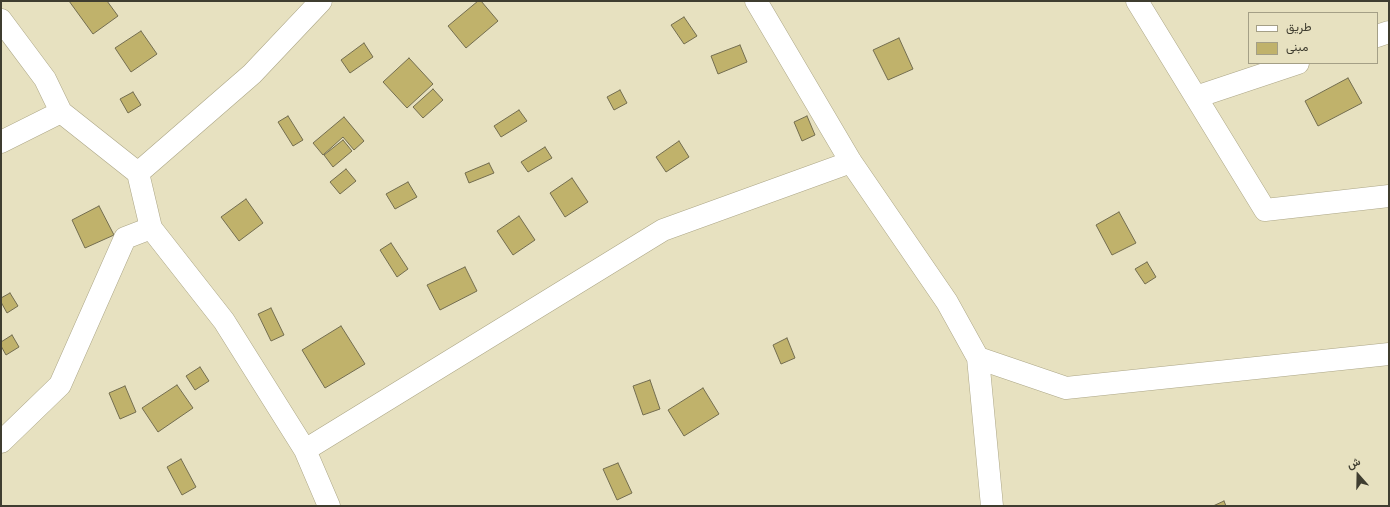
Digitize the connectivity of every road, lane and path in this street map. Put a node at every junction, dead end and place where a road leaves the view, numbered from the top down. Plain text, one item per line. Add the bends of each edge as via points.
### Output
1 (321, 1) edge
2 (756, 1) edge
3 (1137, 1) edge
4 (1, 20) edge
5 (1389, 32) edge
6 (1378, 36) edge
7 (1295, 64) edge
8 (1196, 97) junction
9 (61, 112) junction
10 (1, 142) edge
11 (851, 162) junction
12 (138, 174) junction
13 (1389, 196) edge
14 (151, 228) junction
15 (1389, 354) edge
16 (978, 358) junction
17 (1, 442) edge
18 (305, 450) junction
19 (329, 506) edge
20 (992, 506) edge

1 - 12 street via 252,74
2 - 11 street
3 - 8 street
4 - 9 street via 45,79
5 - 6 street
7 - 8 street
8 - 13 street via 1265,210
9 - 10 street
9 - 12 street
11 - 16 street via 946,302
11 - 18 street via 663,230
12 - 14 street
14 - 17 street via 125,238 60,385
14 - 18 street via 224,321
15 - 16 street via 1066,388
16 - 20 street
18 - 19 street

